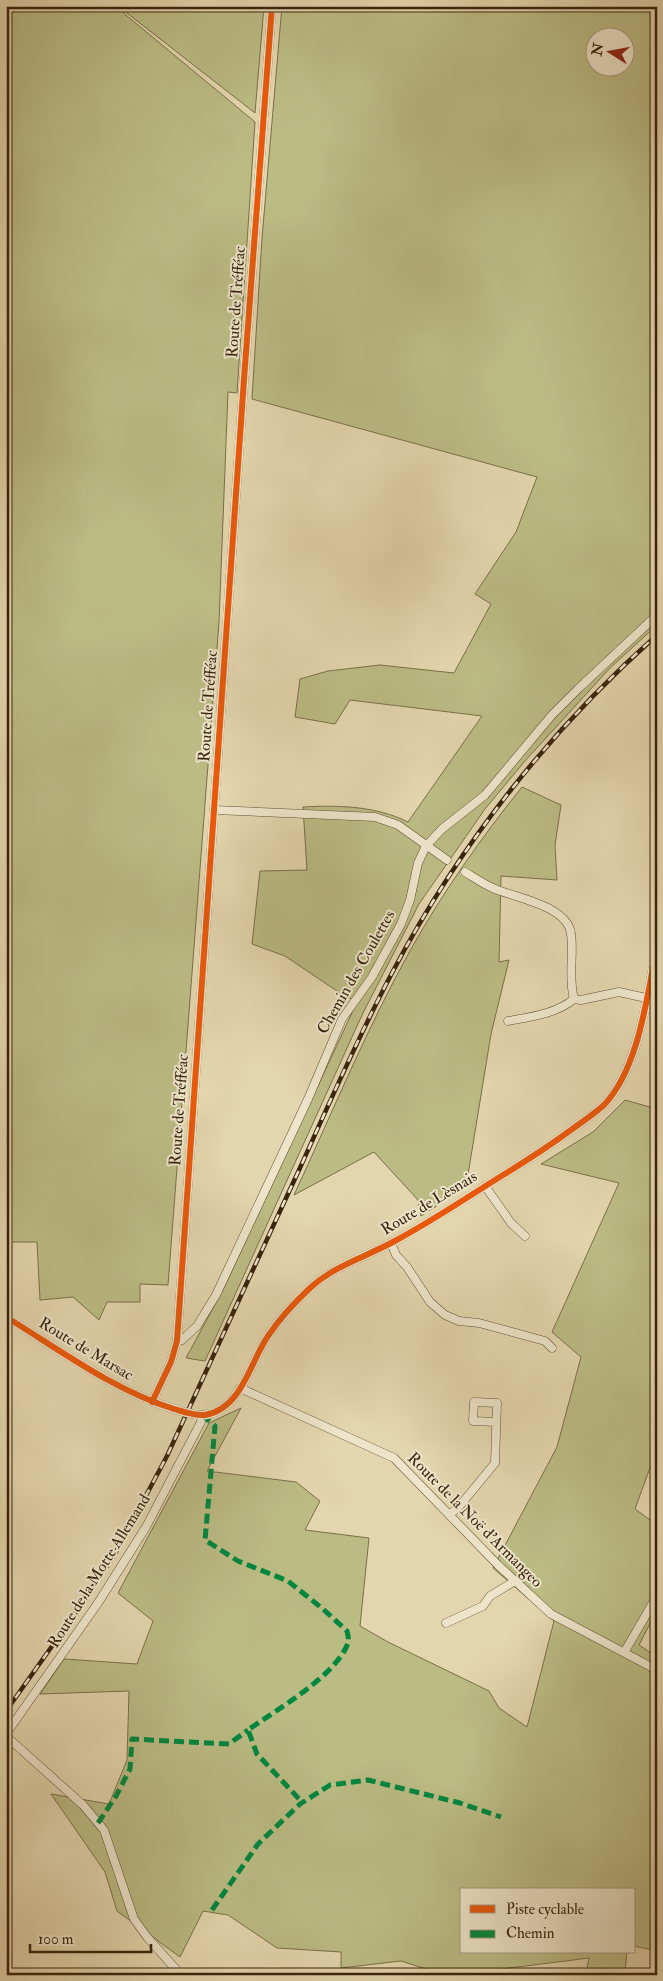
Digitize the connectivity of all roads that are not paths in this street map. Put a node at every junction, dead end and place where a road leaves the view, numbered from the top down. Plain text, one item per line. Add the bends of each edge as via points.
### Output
1 (272, 6) edge
2 (657, 615) edge
3 (214, 810) junction
4 (426, 846) junction
5 (446, 860) dead end
6 (465, 872) dead end
7 (657, 947) edge
8 (646, 998) junction
9 (574, 999) junction
10 (508, 1021) dead end
11 (485, 1186) junction
12 (525, 1236) dead end
13 (391, 1243) junction
14 (6, 1317) edge
15 (177, 1341) junction
16 (552, 1348) dead end
17 (240, 1388) junction
18 (152, 1402) junction
19 (202, 1415) junction
20 (496, 1422) dead end
21 (450, 1514) junction
22 (515, 1581) junction
23 (657, 1596) edge
24 (446, 1623) dead end
25 (625, 1651) junction
26 (657, 1670) edge
27 (6, 1735) edge
28 (181, 1975) edge

1 - 3 street, Route de Tréfféac
2 - 4 street, Chemin des Coulettes via 571,695 485,795
3 - 4 street via 376,817 398,825
3 - 15 street, Route de Tréfféac
4 - 5 street
4 - 15 street, Chemin des Coulettes via 401,924 372,977 342,1019 305,1108 216,1295 197,1326
6 - 9 street via 492,888 553,910 566,921 571,932 570,986
7 - 8 street, Route de Lèsnais
8 - 9 street via 619,992
8 - 11 street, Route de Lèsnais via 627,1071 603,1105 538,1154
9 - 10 street via 565,1006 537,1016
11 - 12 street via 511,1224
11 - 13 street, Route de Lèsnais
13 - 16 street via 430,1302 445,1315 545,1342
13 - 17 street, Route de Lèsnais via 344,1265 312,1287 284,1314 266,1338
14 - 18 street, Route de Marsac via 114,1384
15 - 18 street, Route de Tréfféac
17 - 19 street, Route de Lèsnais via 221,1409
17 - 21 street, Route de la Noë d'Armangeo via 394,1458
18 - 19 street
19 - 27 street, Route de la Motte Allemand via 146,1527 98,1604
20 - 21 street via 495,1463
21 - 22 street, Route de la Noë d'Armangeo
22 - 24 street via 490,1596 482,1606
22 - 25 street, Route de la Noë d'Armangeo via 551,1614
23 - 25 street
25 - 26 street, Route de la Noë d'Armangeo
27 - 28 street via 83,1805 104,1830 134,1919

